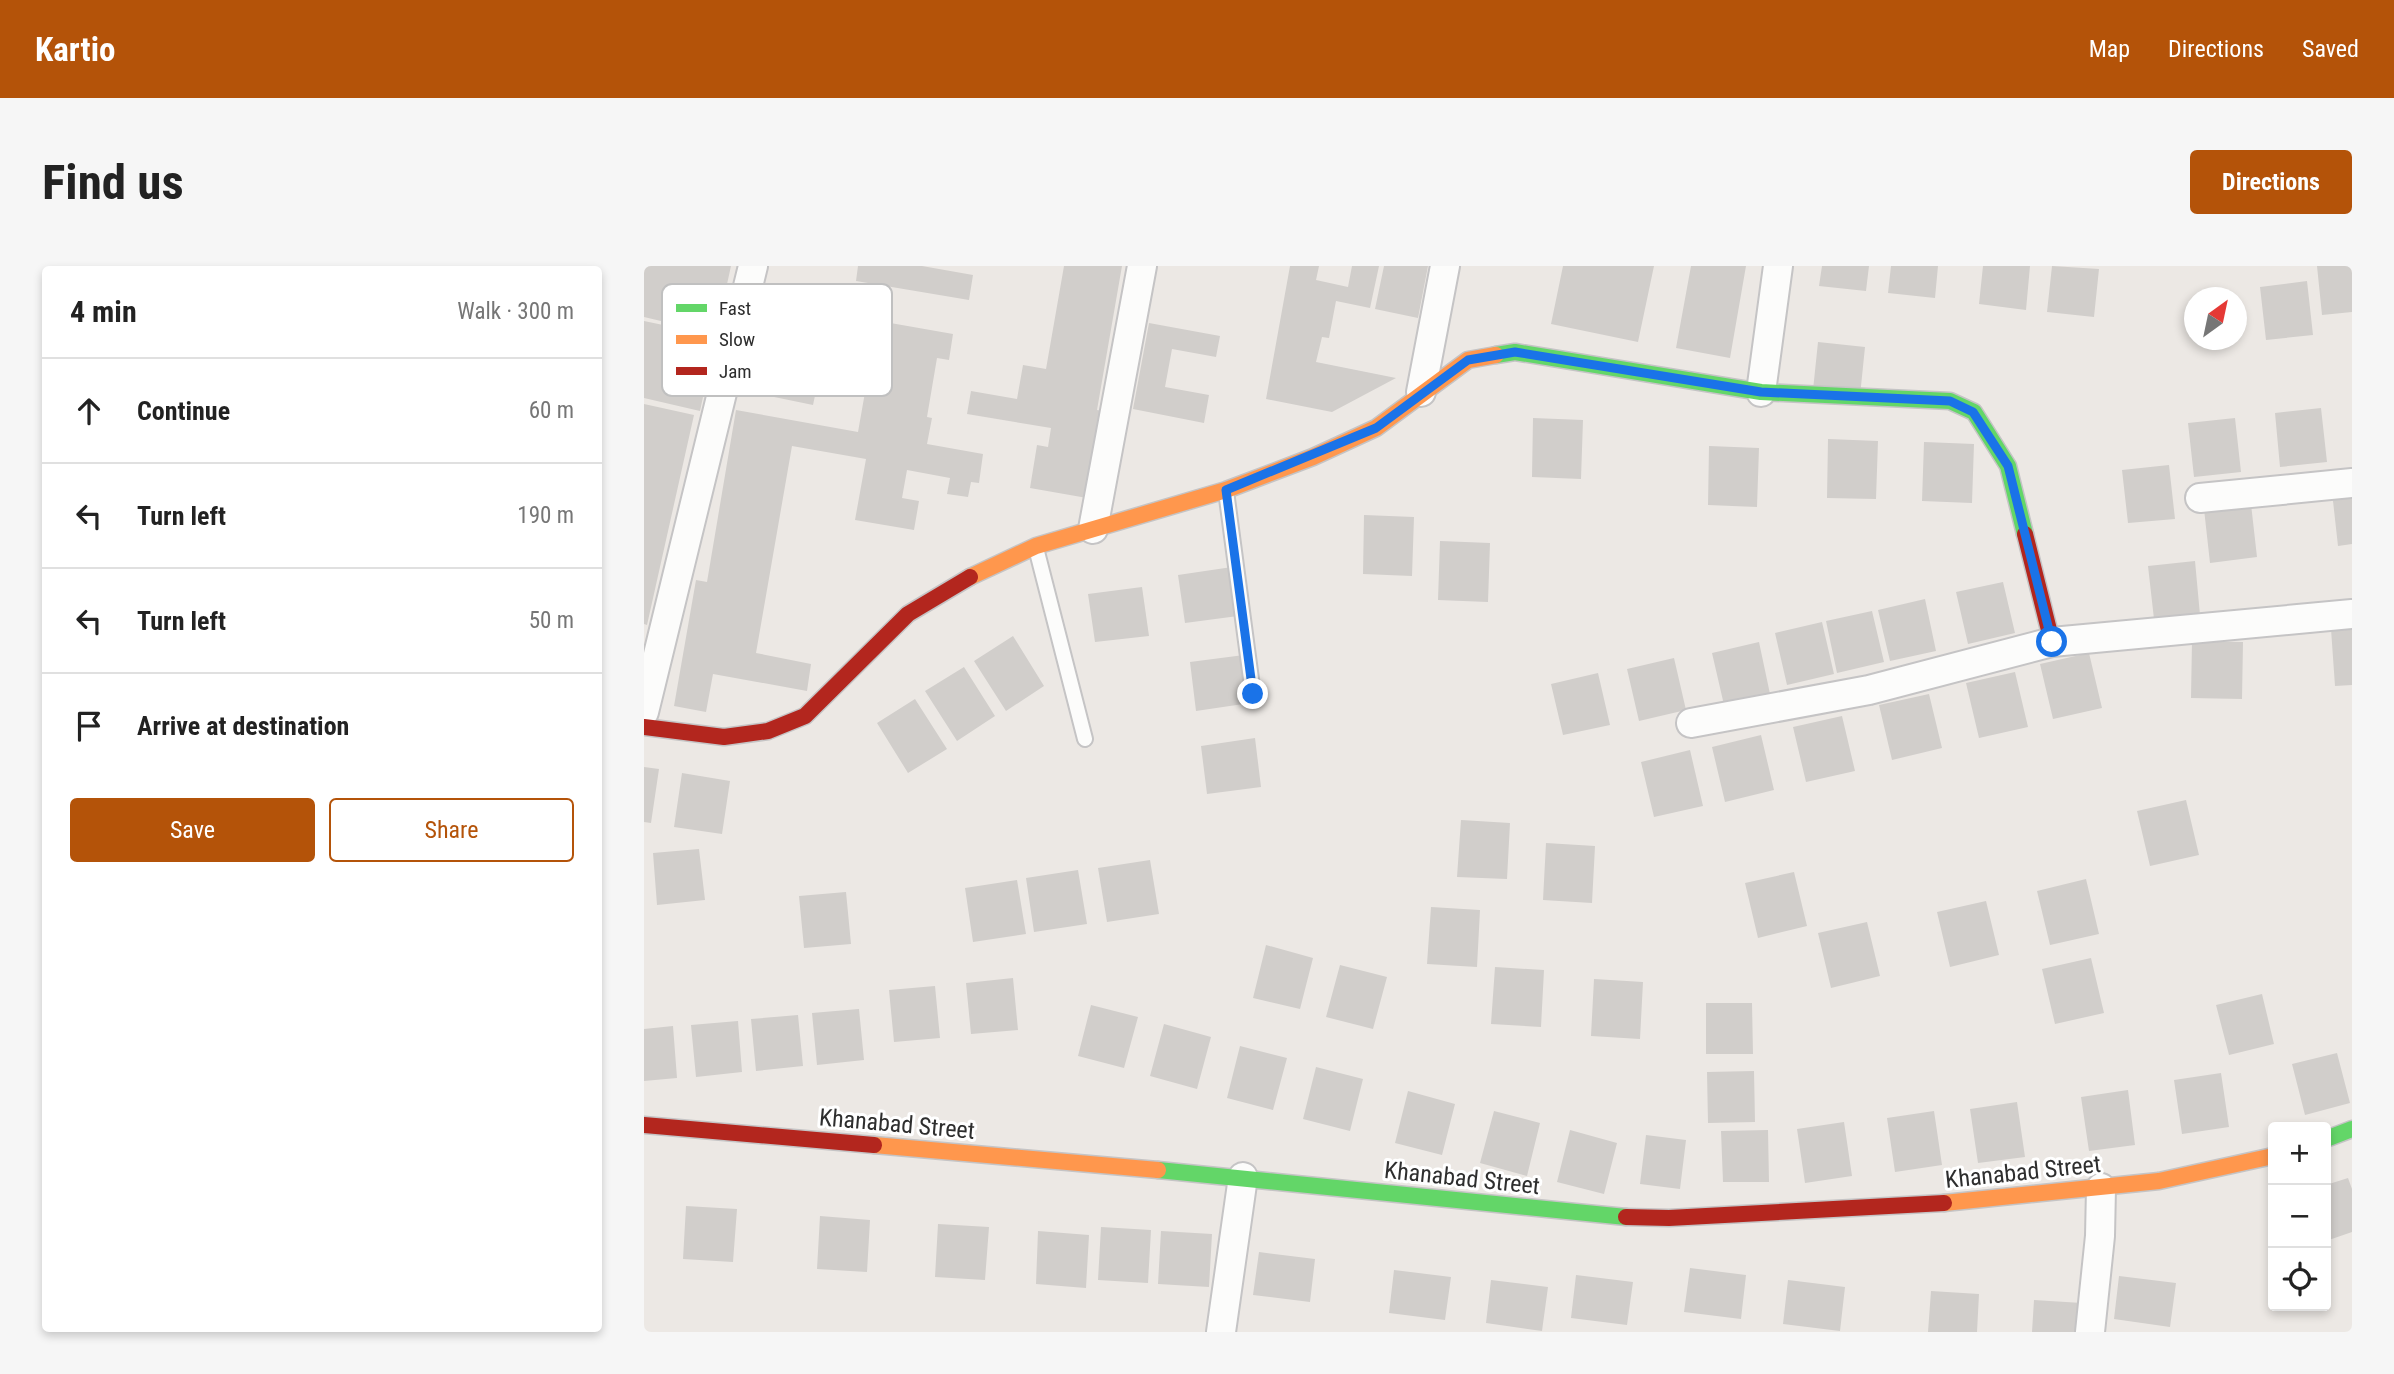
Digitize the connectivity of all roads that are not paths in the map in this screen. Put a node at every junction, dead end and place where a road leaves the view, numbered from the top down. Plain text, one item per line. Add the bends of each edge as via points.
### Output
1 (753, 266) edge
2 (1142, 266) edge
3 (1445, 266) edge
4 (1779, 266) edge
5 (749, 284) edge
6 (1421, 392) junction
7 (1761, 392) junction
8 (721, 396) edge
9 (2352, 483) edge
10 (1226, 490) junction
11 (2200, 498) dead end
12 (1093, 529) junction
13 (1036, 546) junction
14 (2352, 614) edge
15 (2052, 642) junction
16 (1253, 694) dead end
17 (644, 712) edge
18 (1691, 723) dead end
19 (644, 727) edge
20 (1085, 739) dead end
21 (644, 1125) edge
22 (2352, 1129) edge
23 (2331, 1137) edge
24 (2268, 1157) edge
25 (1243, 1177) junction
26 (2101, 1188) junction
27 (1221, 1332) edge
28 (2090, 1332) edge

1 - 5 street
2 - 12 street
3 - 6 street
4 - 7 street
6 - 7 street via 1468,360 1515,352
6 - 10 street via 1376,428
7 - 15 street via 1950,401 1973,412 2008,466
8 - 17 street
9 - 11 street
10 - 12 street
10 - 16 lane
12 - 13 street
13 - 19 street via 978,571 908,614 805,716 768,731 724,737
13 - 20 lane
14 - 15 street
15 - 18 street via 1869,690
21 - 25 street, Khanabad Street
22 - 23 street
24 - 26 street, Khanabad Street via 2213,1172
25 - 26 street, Khanabad Street via 1616,1217 1669,1218 1995,1200
25 - 27 street
26 - 28 street

